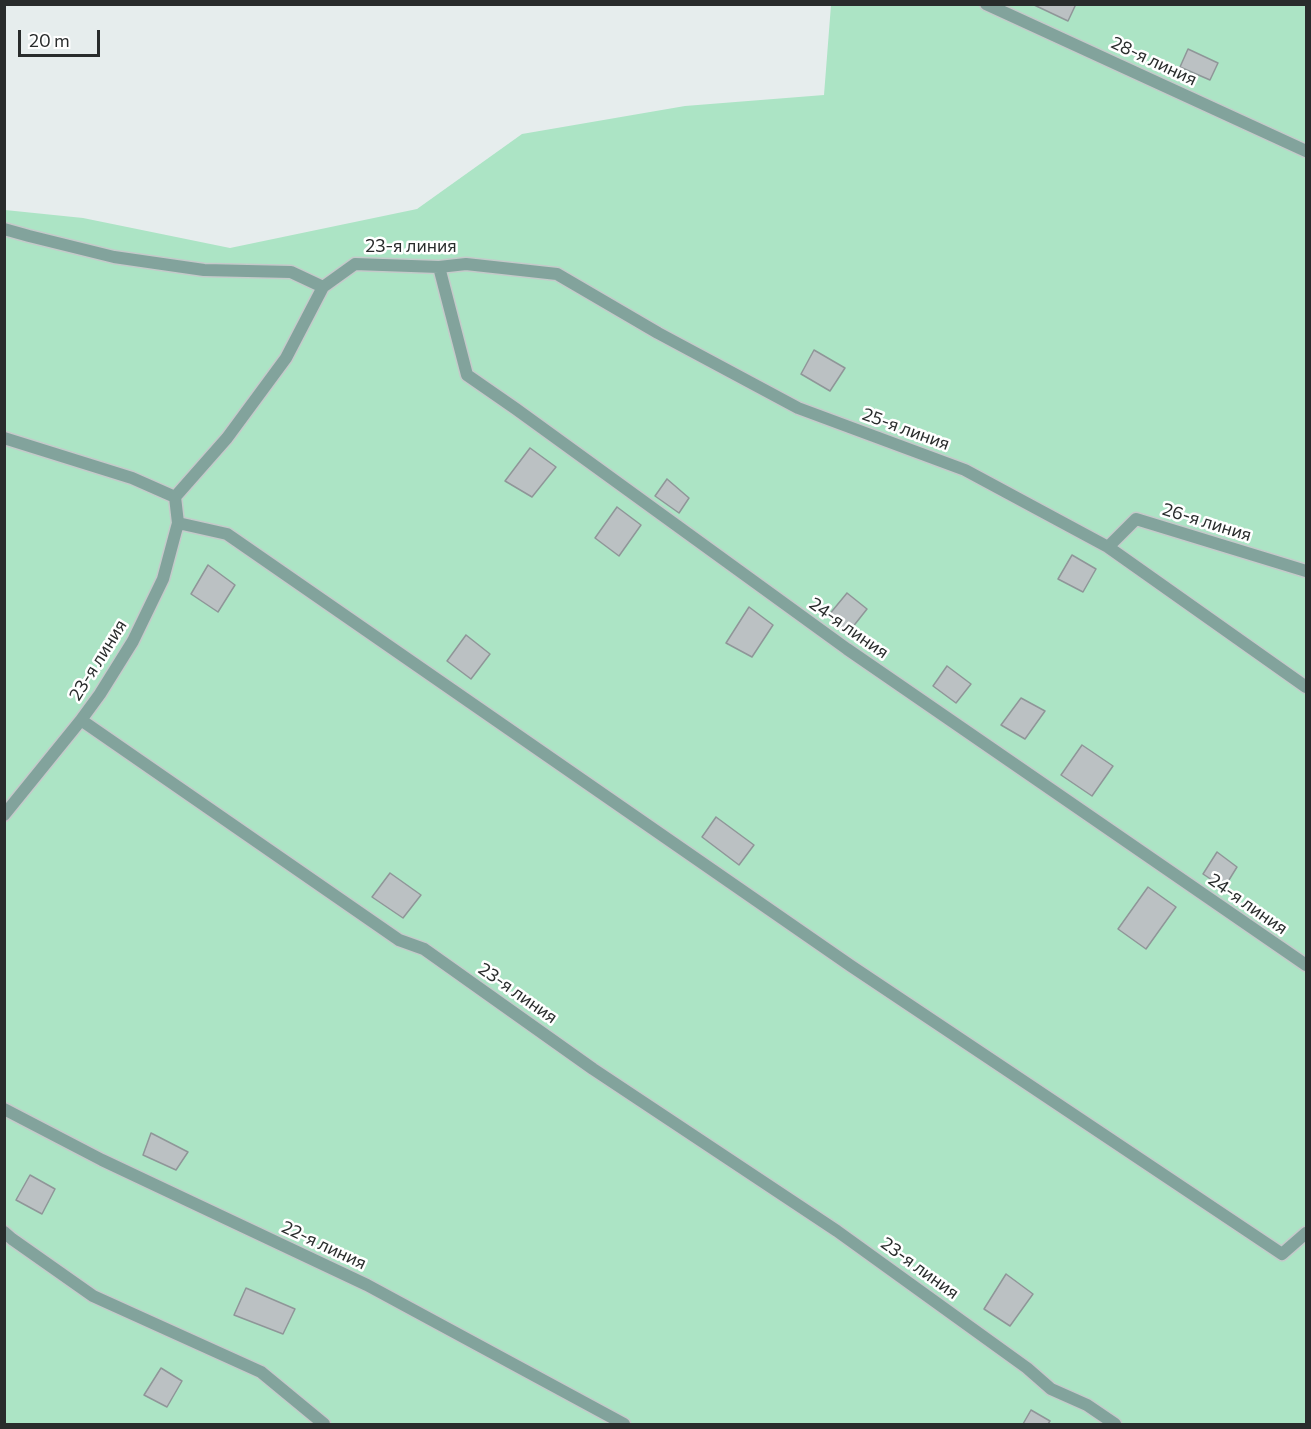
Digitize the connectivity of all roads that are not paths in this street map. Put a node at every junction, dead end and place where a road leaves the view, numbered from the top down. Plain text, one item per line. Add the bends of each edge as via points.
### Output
1 (986, 4) edge
2 (1306, 151) edge
3 (4, 229) edge
4 (466, 264) joint
5 (439, 267) junction
6 (323, 287) junction
7 (4, 438) edge
8 (176, 497) junction
9 (178, 523) junction
10 (1108, 547) junction
11 (1306, 571) edge
12 (1306, 687) edge
13 (81, 720) junction
14 (4, 815) edge
15 (1306, 965) edge
16 (4, 1109) edge
17 (4, 1232) edge
18 (1306, 1233) edge
19 (324, 1425) edge
20 (624, 1425) edge
21 (1115, 1425) edge

1 - 2 lane, 28-я линия
3 - 6 lane via 126,258 204,270 291,272
4 - 5 lane, 23-я линия
4 - 10 lane, 25-я линия via 557,274 798,408 965,470
5 - 6 lane, 23-я линия via 355,264
5 - 15 lane, 24-я линия via 467,375 847,649
6 - 8 lane, 23-я линия via 286,358 227,438
7 - 8 lane via 132,478
8 - 9 lane, 23-я линия
9 - 13 lane, 23-я линия via 163,579 134,641
9 - 18 lane via 227,534 851,966 1282,1254
10 - 11 lane, 26-я линия via 1136,519
10 - 12 lane, 25-я линия
13 - 14 lane
13 - 21 lane, 23-я линия via 399,940 424,949 593,1069 837,1231 1051,1389 1087,1404
16 - 20 lane, 22-я линия via 102,1160 367,1285
17 - 19 lane via 93,1296 261,1372

